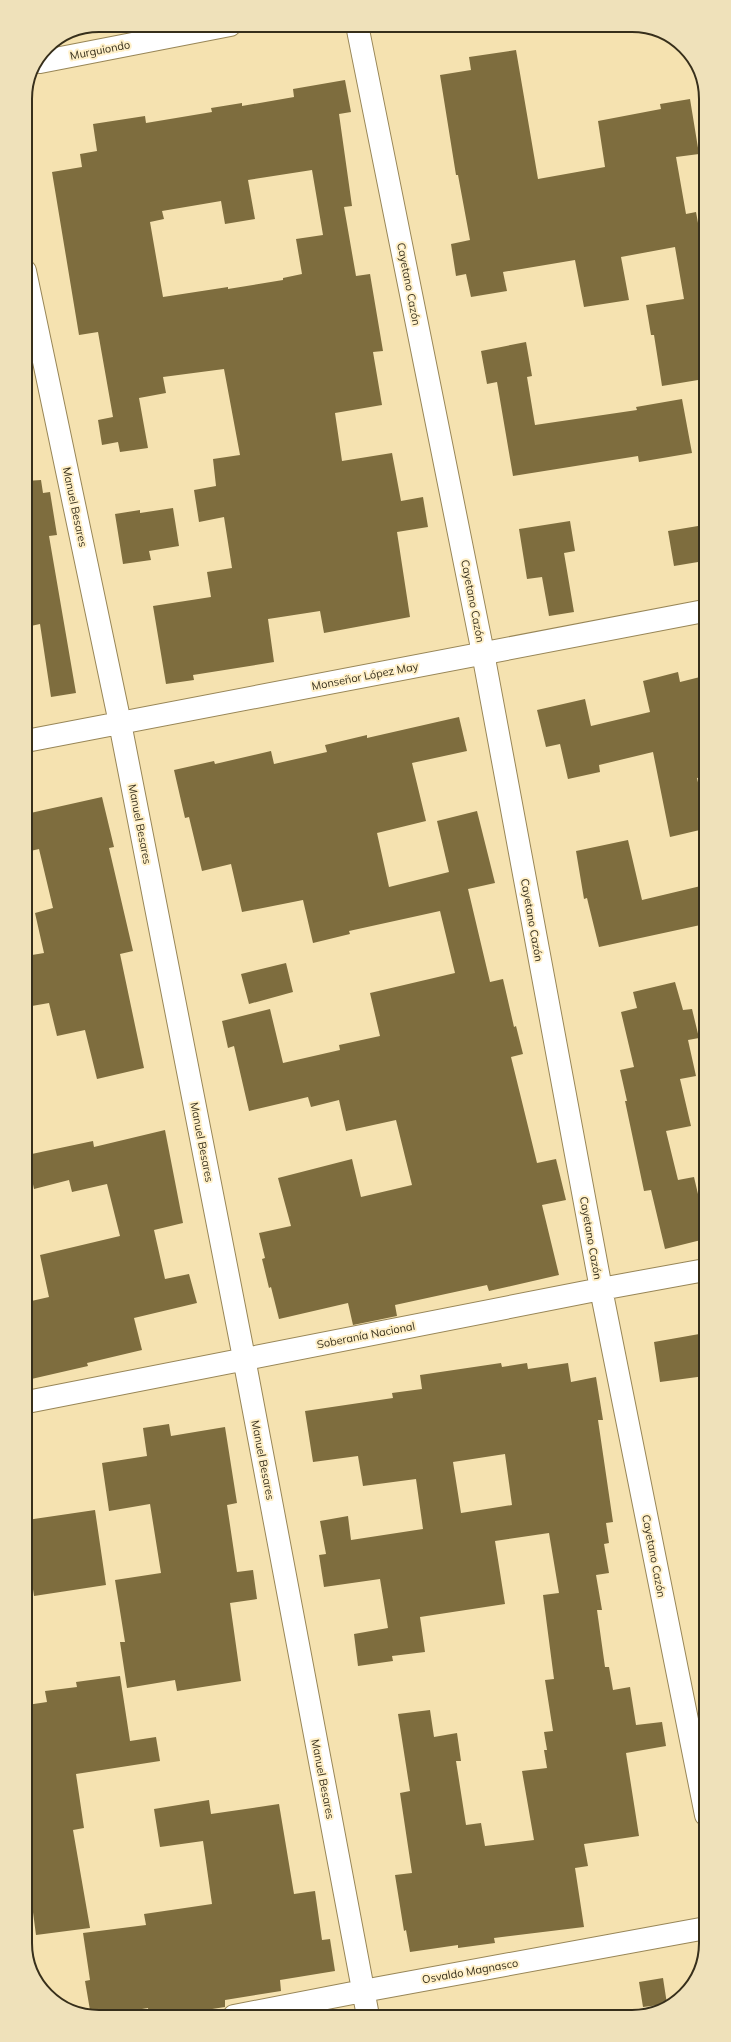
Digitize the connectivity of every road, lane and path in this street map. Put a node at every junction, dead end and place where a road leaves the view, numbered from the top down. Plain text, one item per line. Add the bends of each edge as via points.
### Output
1 (194, 32) edge
2 (358, 32) edge
3 (44, 61) edge
4 (32, 304) edge
5 (699, 612) edge
6 (483, 653) junction
7 (120, 723) junction
8 (32, 740) edge
9 (699, 1271) edge
10 (601, 1289) junction
11 (244, 1358) junction
12 (32, 1401) edge
13 (699, 1780) edge
14 (699, 1929) edge
15 (363, 1990) junction
16 (264, 2010) edge
17 (367, 2010) edge

1 - 3 street, Murguiondo
2 - 6 street, Cayetano Cazón
4 - 7 street, Manuel Besares
5 - 6 street, Monseñor López May
6 - 7 street, Monseñor López May
6 - 10 street, Cayetano Cazón
7 - 8 street, Monseñor López May
7 - 11 street, Manuel Besares
9 - 10 street, Soberanía Nacional
10 - 11 street, Soberanía Nacional
10 - 13 street, Cayetano Cazón
11 - 12 street, Soberanía Nacional
11 - 15 street, Manuel Besares
14 - 15 street, Osvaldo Magnasco
15 - 16 street, Osvaldo Magnasco
15 - 17 street, Manuel Besares

